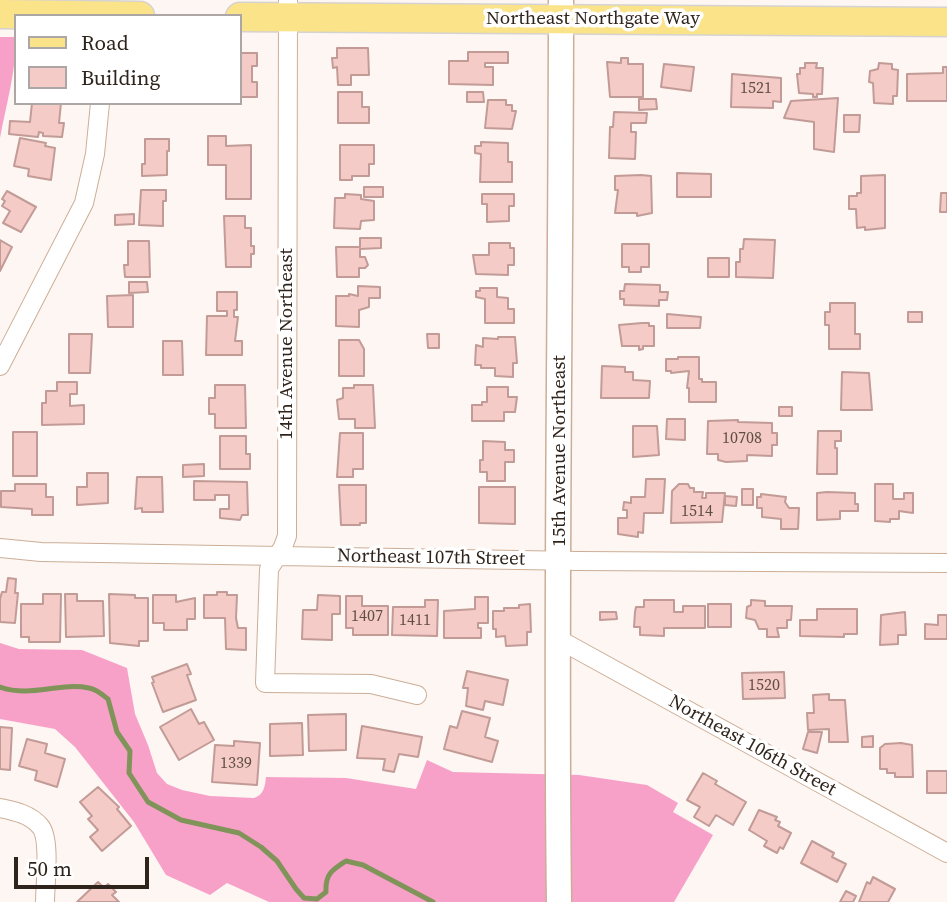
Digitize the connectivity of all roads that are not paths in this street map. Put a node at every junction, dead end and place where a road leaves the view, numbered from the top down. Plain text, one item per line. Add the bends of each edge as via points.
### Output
1 (288, 9) edge
2 (561, 9) edge
3 (242, 17) edge
4 (947, 22) edge
5 (100, 105) edge
6 (0, 366) edge
7 (0, 548) edge
8 (278, 556) junction
9 (559, 561) junction
10 (947, 564) edge
11 (558, 639) junction
12 (417, 695) dead end
13 (0, 808) edge
14 (947, 853) edge
15 (45, 902) edge
16 (559, 902) edge

1 - 2 main road, Northeast Northgate Way
1 - 3 main road, Northeast Northgate Way
1 - 8 street, 14th Avenue Northeast via 287,519
2 - 4 main road, Northeast Northgate Way
2 - 9 street, 15th Avenue Northeast
5 - 6 street via 93,170 84,203
7 - 8 street, Northeast 107th Street
8 - 9 street, Northeast 107th Street
8 - 12 street, 14th Avenue Northeast via 269,569 265,682 371,684
9 - 10 street, Northeast 107th Street
9 - 11 street, 15th Avenue Northeast
11 - 14 street, Northeast 106th Street
11 - 16 street, 15th Avenue Northeast
13 - 15 street via 43,828

